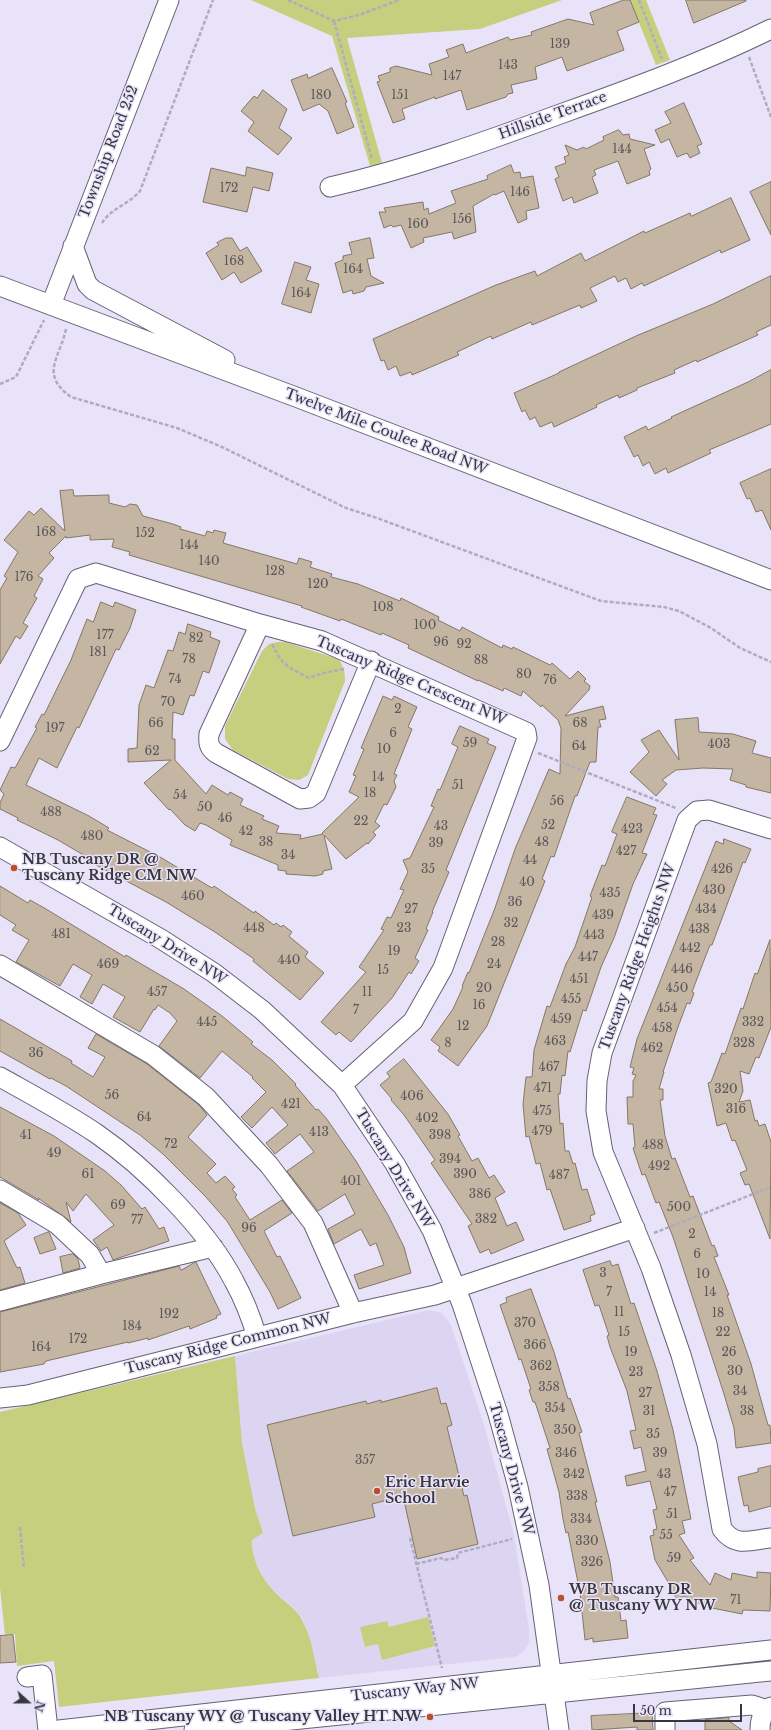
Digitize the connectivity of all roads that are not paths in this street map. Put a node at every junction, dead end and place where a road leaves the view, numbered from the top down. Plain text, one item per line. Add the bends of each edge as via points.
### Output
1 (169, 0) edge
2 (771, 29) edge
3 (330, 187) dead end
4 (73, 246) junction
5 (0, 286) edge
6 (51, 305) junction
7 (296, 397) junction
8 (771, 580) edge
9 (257, 630) junction
10 (368, 669) junction
11 (0, 741) edge
12 (771, 829) edge
13 (0, 847) edge
14 (0, 965) edge
15 (0, 1077) edge
16 (342, 1085) junction
17 (0, 1190) edge
18 (637, 1233) junction
19 (213, 1247) junction
20 (100, 1274) junction
21 (456, 1289) junction
22 (0, 1301) edge
23 (353, 1313) junction
24 (257, 1337) junction
25 (0, 1398) edge
26 (771, 1538) edge
27 (771, 1650) edge
28 (771, 1671) edge
29 (26, 1677) dead end
30 (554, 1684) junction
31 (769, 1709) edge
32 (48, 1730) edge
33 (59, 1730) edge
34 (194, 1730) edge
35 (559, 1730) edge
36 (665, 1730) edge
37 (760, 1730) edge

1 - 4 street, Township Road 252
2 - 3 street, Hillside Terrace via 622,92 514,131 377,176
4 - 6 street, Township Road 252
4 - 7 street via 87,284 93,290
5 - 6 street, Twelve Mile Coulee Road NW
6 - 7 street, Twelve Mile Coulee Road NW
7 - 8 street, Twelve Mile Coulee Road NW
9 - 10 street, Tuscany Ridge Crescent NW via 322,641
9 - 10 street via 209,734 208,743 211,750 216,753 300,798 309,798 316,793
9 - 11 street, Tuscany Ridge Crescent NW via 96,573 78,579
10 - 16 street, Tuscany Ridge Crescent NW via 520,728 526,732 527,738 443,968 413,1020
12 - 18 street, Tuscany Ridge Heights NW via 709,810 697,811 691,815 609,1031 597,1081 596,1111 603,1152
13 - 16 street, Tuscany Drive NW via 161,939 214,973 262,1010
14 - 23 street via 153,1055 206,1097 269,1165 313,1223
15 - 19 street via 97,1134 124,1155 166,1193
16 - 21 street, Tuscany Drive NW via 395,1164 432,1230
17 - 20 street via 57,1224 90,1254
18 - 21 street
18 - 26 street, Tuscany Ridge Heights NW via 672,1328 698,1410 707,1444 722,1529 735,1541
19 - 20 street
19 - 24 street via 234,1280
20 - 22 street
21 - 23 street, Tuscany Ridge Common NW
21 - 30 street, Tuscany Drive NW via 498,1414 518,1487 539,1585
23 - 24 street, Tuscany Ridge Common NW
24 - 25 street, Tuscany Ridge Common NW via 28,1395
27 - 30 street, Tuscany Way NW
28 - 30 street, Tuscany Way NW
29 - 32 street via 42,1676
30 - 33 street, Tuscany Way NW
30 - 34 street, Tuscany Way NW
30 - 35 street, Tuscany Drive NW
31 - 36 street via 752,1705 664,1712
31 - 37 street via 760,1721

